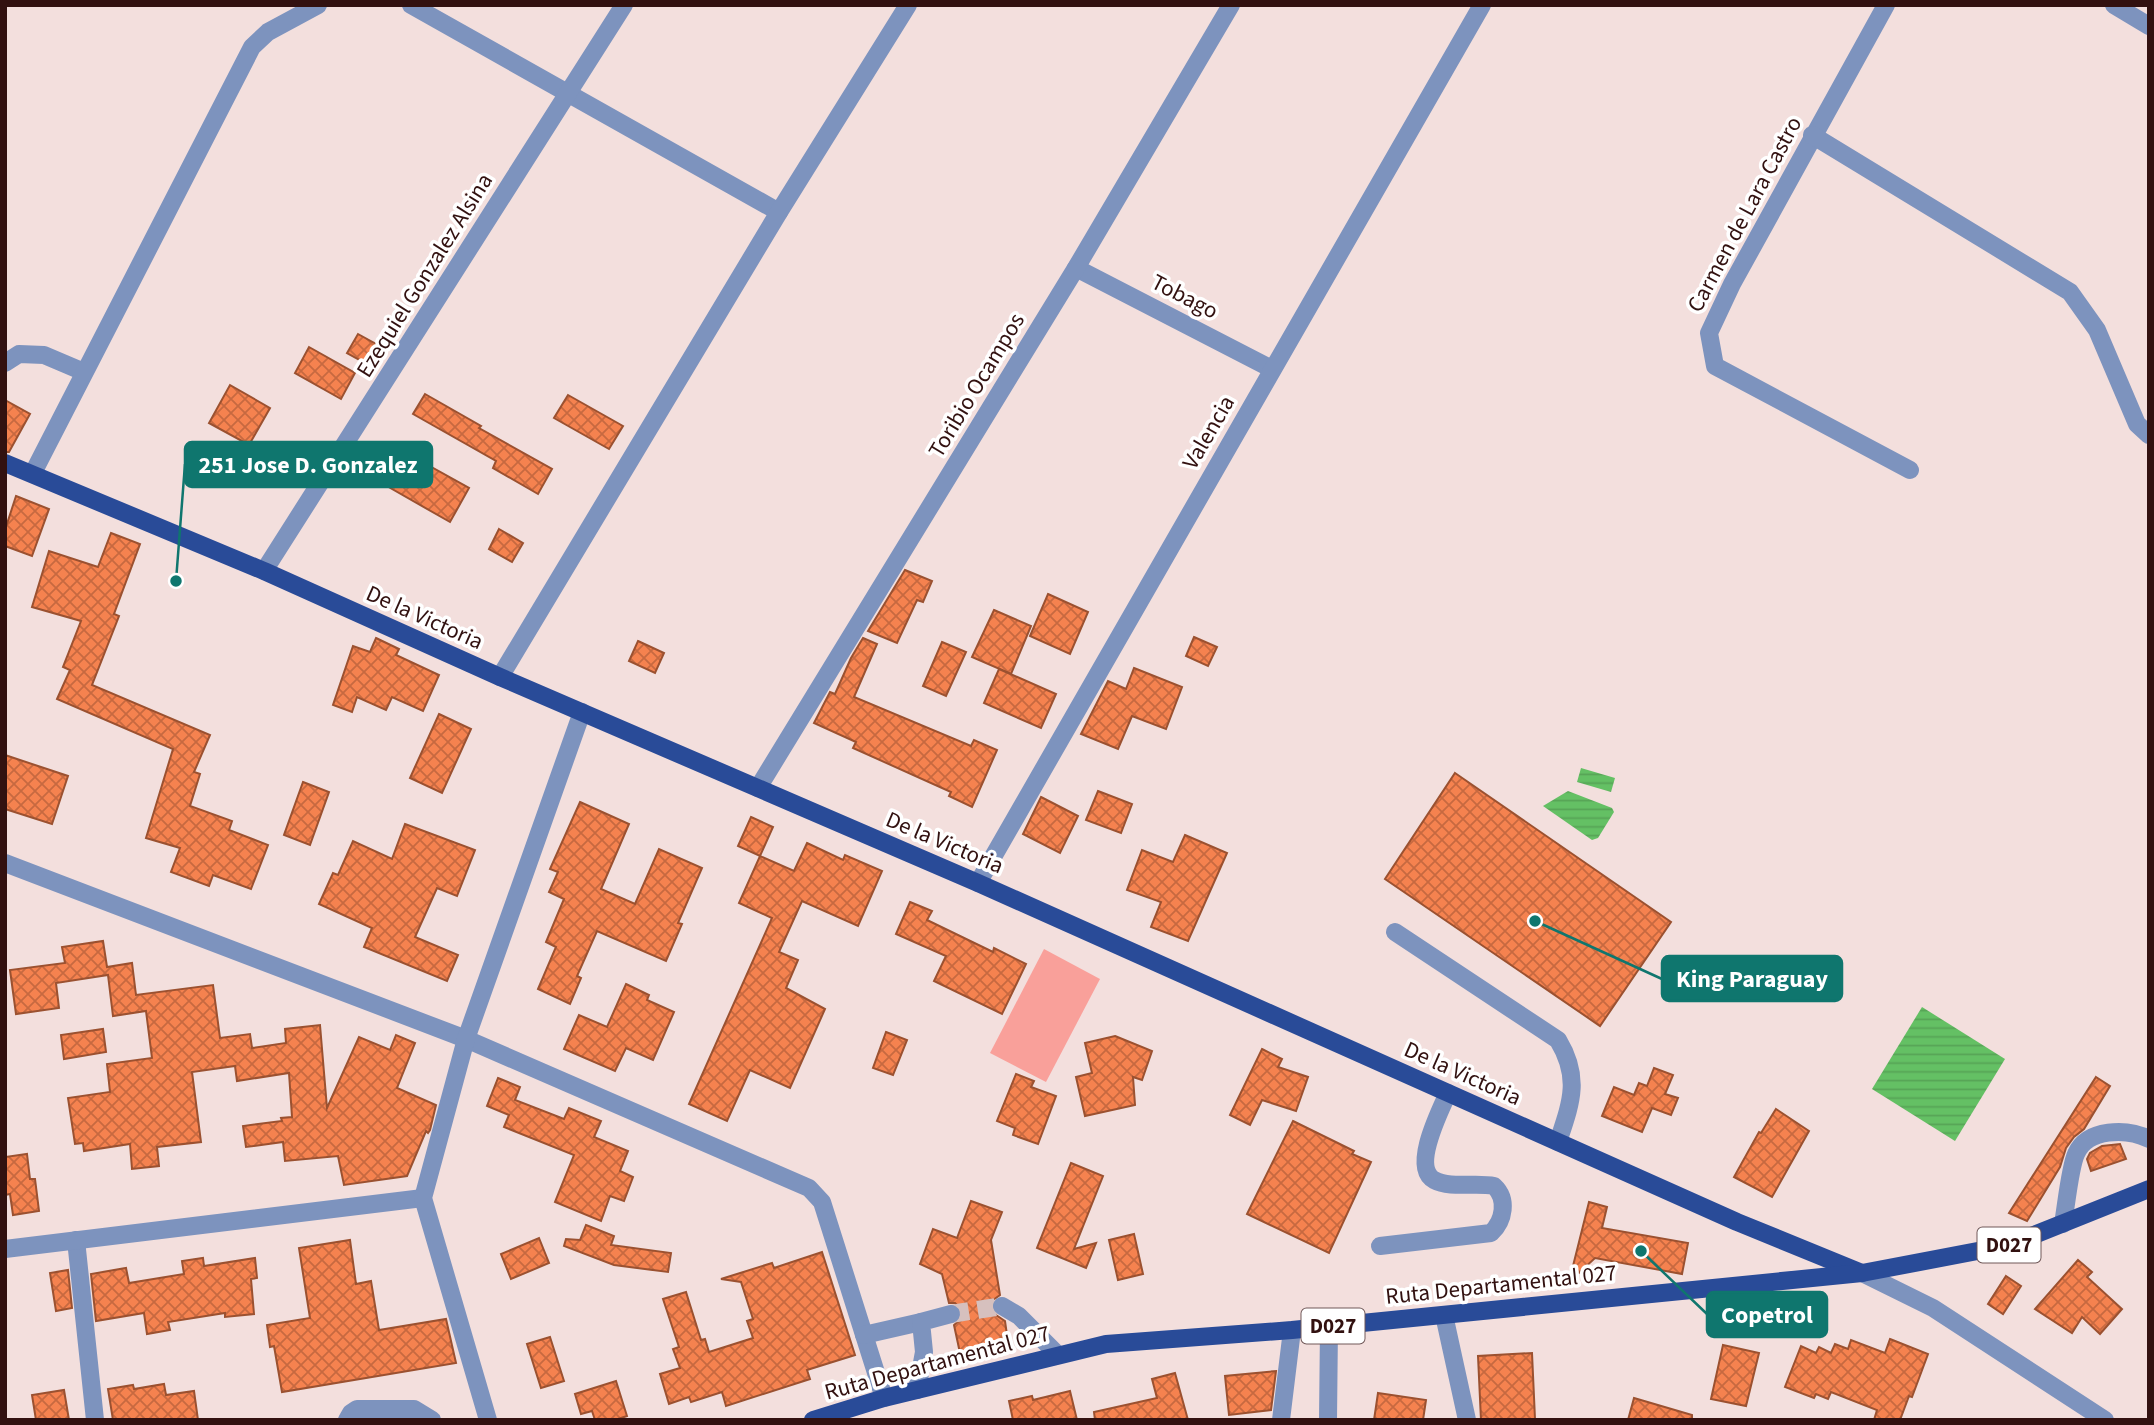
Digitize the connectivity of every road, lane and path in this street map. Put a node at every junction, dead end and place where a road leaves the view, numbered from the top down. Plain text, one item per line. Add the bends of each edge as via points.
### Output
1 (318, 5) edge
2 (411, 5) edge
3 (624, 5) edge
4 (908, 5) edge
5 (1231, 5) edge
6 (1482, 5) edge
7 (1886, 5) edge
8 (2114, 5) edge
9 (2149, 26) edge
10 (568, 94) junction
11 (1812, 135) junction
12 (779, 212) junction
13 (1076, 268) junction
14 (5, 363) edge
15 (1272, 369) junction
16 (84, 372) junction
17 (2149, 435) edge
18 (5, 463) edge
19 (1910, 470) dead end
20 (33, 473) junction
21 (264, 571) junction
22 (500, 677) junction
23 (582, 712) junction
24 (758, 788) junction
25 (5, 863) edge
26 (978, 883) junction
27 (1395, 932) dead end
28 (466, 1039) junction
29 (1448, 1093) junction
30 (2149, 1139) edge
31 (1558, 1142) junction
32 (2149, 1189) edge
33 (423, 1198) junction
34 (2063, 1224) junction
35 (76, 1240) junction
36 (1380, 1246) dead end
37 (5, 1249) edge
38 (1862, 1273) junction
39 (1002, 1306) dead end
40 (951, 1314) tunnel mouth
41 (1444, 1315) junction
42 (921, 1322) junction
43 (1329, 1326) junction
44 (1292, 1330) junction
45 (864, 1335) junction
46 (1058, 1355) junction
47 (917, 1390) junction
48 (884, 1398) junction
49 (94, 1420) edge
50 (347, 1420) edge
51 (432, 1420) edge
52 (488, 1420) edge
53 (813, 1420) edge
54 (1281, 1420) edge
55 (1328, 1420) edge
56 (1467, 1420) edge
57 (2105, 1420) edge

1 - 16 street via 268,32 252,47
2 - 10 street
3 - 10 street, Ezequiel Gonzalez Alsina
4 - 12 street
5 - 13 street, Toribio Ocampos
6 - 15 street, Valencia
7 - 11 street, Carmen de Lara Castro
8 - 9 street
10 - 12 street
10 - 21 street, Ezequiel Gonzalez Alsina
11 - 17 street via 2070,292 2097,330 2137,424
11 - 19 street, Carmen de Lara Castro via 1709,333 1715,366
12 - 22 street
13 - 15 street, Tobago
13 - 24 street, Toribio Ocampos
14 - 16 street via 19,354 44,355
15 - 26 street, Valencia
16 - 20 street
18 - 20 main road, De la Victoria
20 - 21 main road, De la Victoria
21 - 22 main road, De la Victoria
22 - 23 main road, De la Victoria
23 - 24 main road, De la Victoria
23 - 28 street
24 - 26 main road, De la Victoria
25 - 28 street
26 - 29 main road, De la Victoria
27 - 31 street via 1558,1040 1573,1077 1570,1106
28 - 33 street
28 - 45 street via 809,1188 822,1202
29 - 31 main road, De la Victoria
29 - 36 street via 1429,1136 1426,1158 1430,1175 1444,1182 1494,1186 1502,1198 1500,1220 1490,1233
30 - 34 street via 2114,1131 2087,1140 2076,1153
31 - 38 main road, De la Victoria
32 - 34 main road, Ruta Departamental 027 / D027
33 - 35 street
33 - 52 street
34 - 38 main road, Ruta Departamental 027 / D027 via 2009,1245
35 - 37 street
35 - 49 street
38 - 41 main road, Ruta Departamental 027 / D027
38 - 57 street via 1933,1308
39 - 46 street via 1019,1316
40 - 42 street
41 - 43 main road, Ruta Departamental 027 / D027
41 - 56 street
42 - 45 street
42 - 47 street via 924,1352
43 - 44 main road, Ruta Departamental 027 / D027
43 - 55 street
44 - 46 main road, Ruta Departamental 027 / D027 via 1105,1344
44 - 54 street
45 - 48 street
46 - 47 main road, Ruta Departamental 027 / D027
47 - 48 main road, Ruta Departamental 027 / D027
48 - 53 main road, Ruta Departamental 027 / D027
50 - 51 street via 357,1409 414,1409

